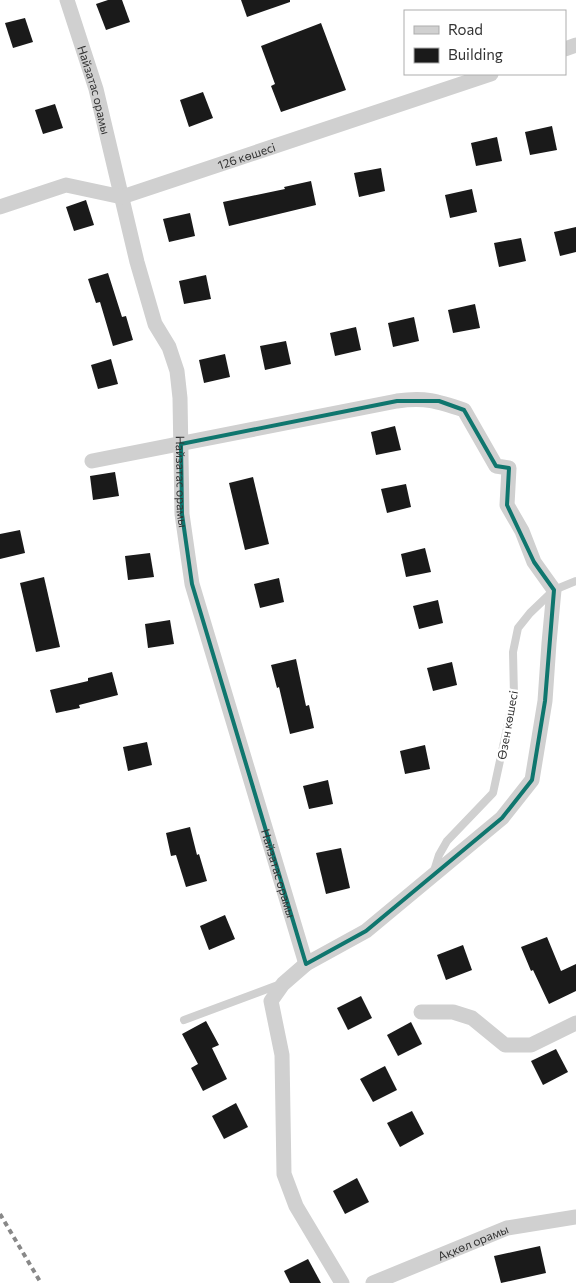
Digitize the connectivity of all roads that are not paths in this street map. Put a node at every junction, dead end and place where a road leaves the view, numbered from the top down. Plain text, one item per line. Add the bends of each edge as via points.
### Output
1 (67, 0) edge
2 (488, 75) edge
3 (122, 197) junction
4 (0, 207) edge
5 (181, 444) junction
6 (92, 461) dead end
7 (576, 581) edge
8 (554, 590) junction
9 (432, 876) junction
10 (306, 964) junction
11 (283, 984) junction
12 (421, 1012) dead end
13 (184, 1020) dead end
14 (576, 1023) edge
15 (576, 1217) edge
16 (342, 1283) edge
17 (373, 1283) edge

1 - 3 street, Найзатас орамы via 96,89
2 - 3 street, 126 көшесі
3 - 4 street via 66,185
3 - 5 street, Найзатас орамы via 155,324 177,371
5 - 6 street
5 - 8 street via 417,399 464,410 496,466 509,468 507,505 534,562
5 - 10 street, Найзатас орамы via 182,514 192,584
7 - 8 lane, Өзен көшесі
8 - 9 lane, Өзен көшесі via 518,628 514,652 514,696 493,793 447,842
8 - 9 street via 545,701 532,780 502,818
9 - 10 street via 366,931
10 - 11 street
11 - 13 lane
11 - 16 street via 271,1001 282,1055 284,1174 296,1206
12 - 14 street via 454,1012 472,1018 505,1045 531,1045
15 - 17 street, Ақкөл орамы via 507,1228

